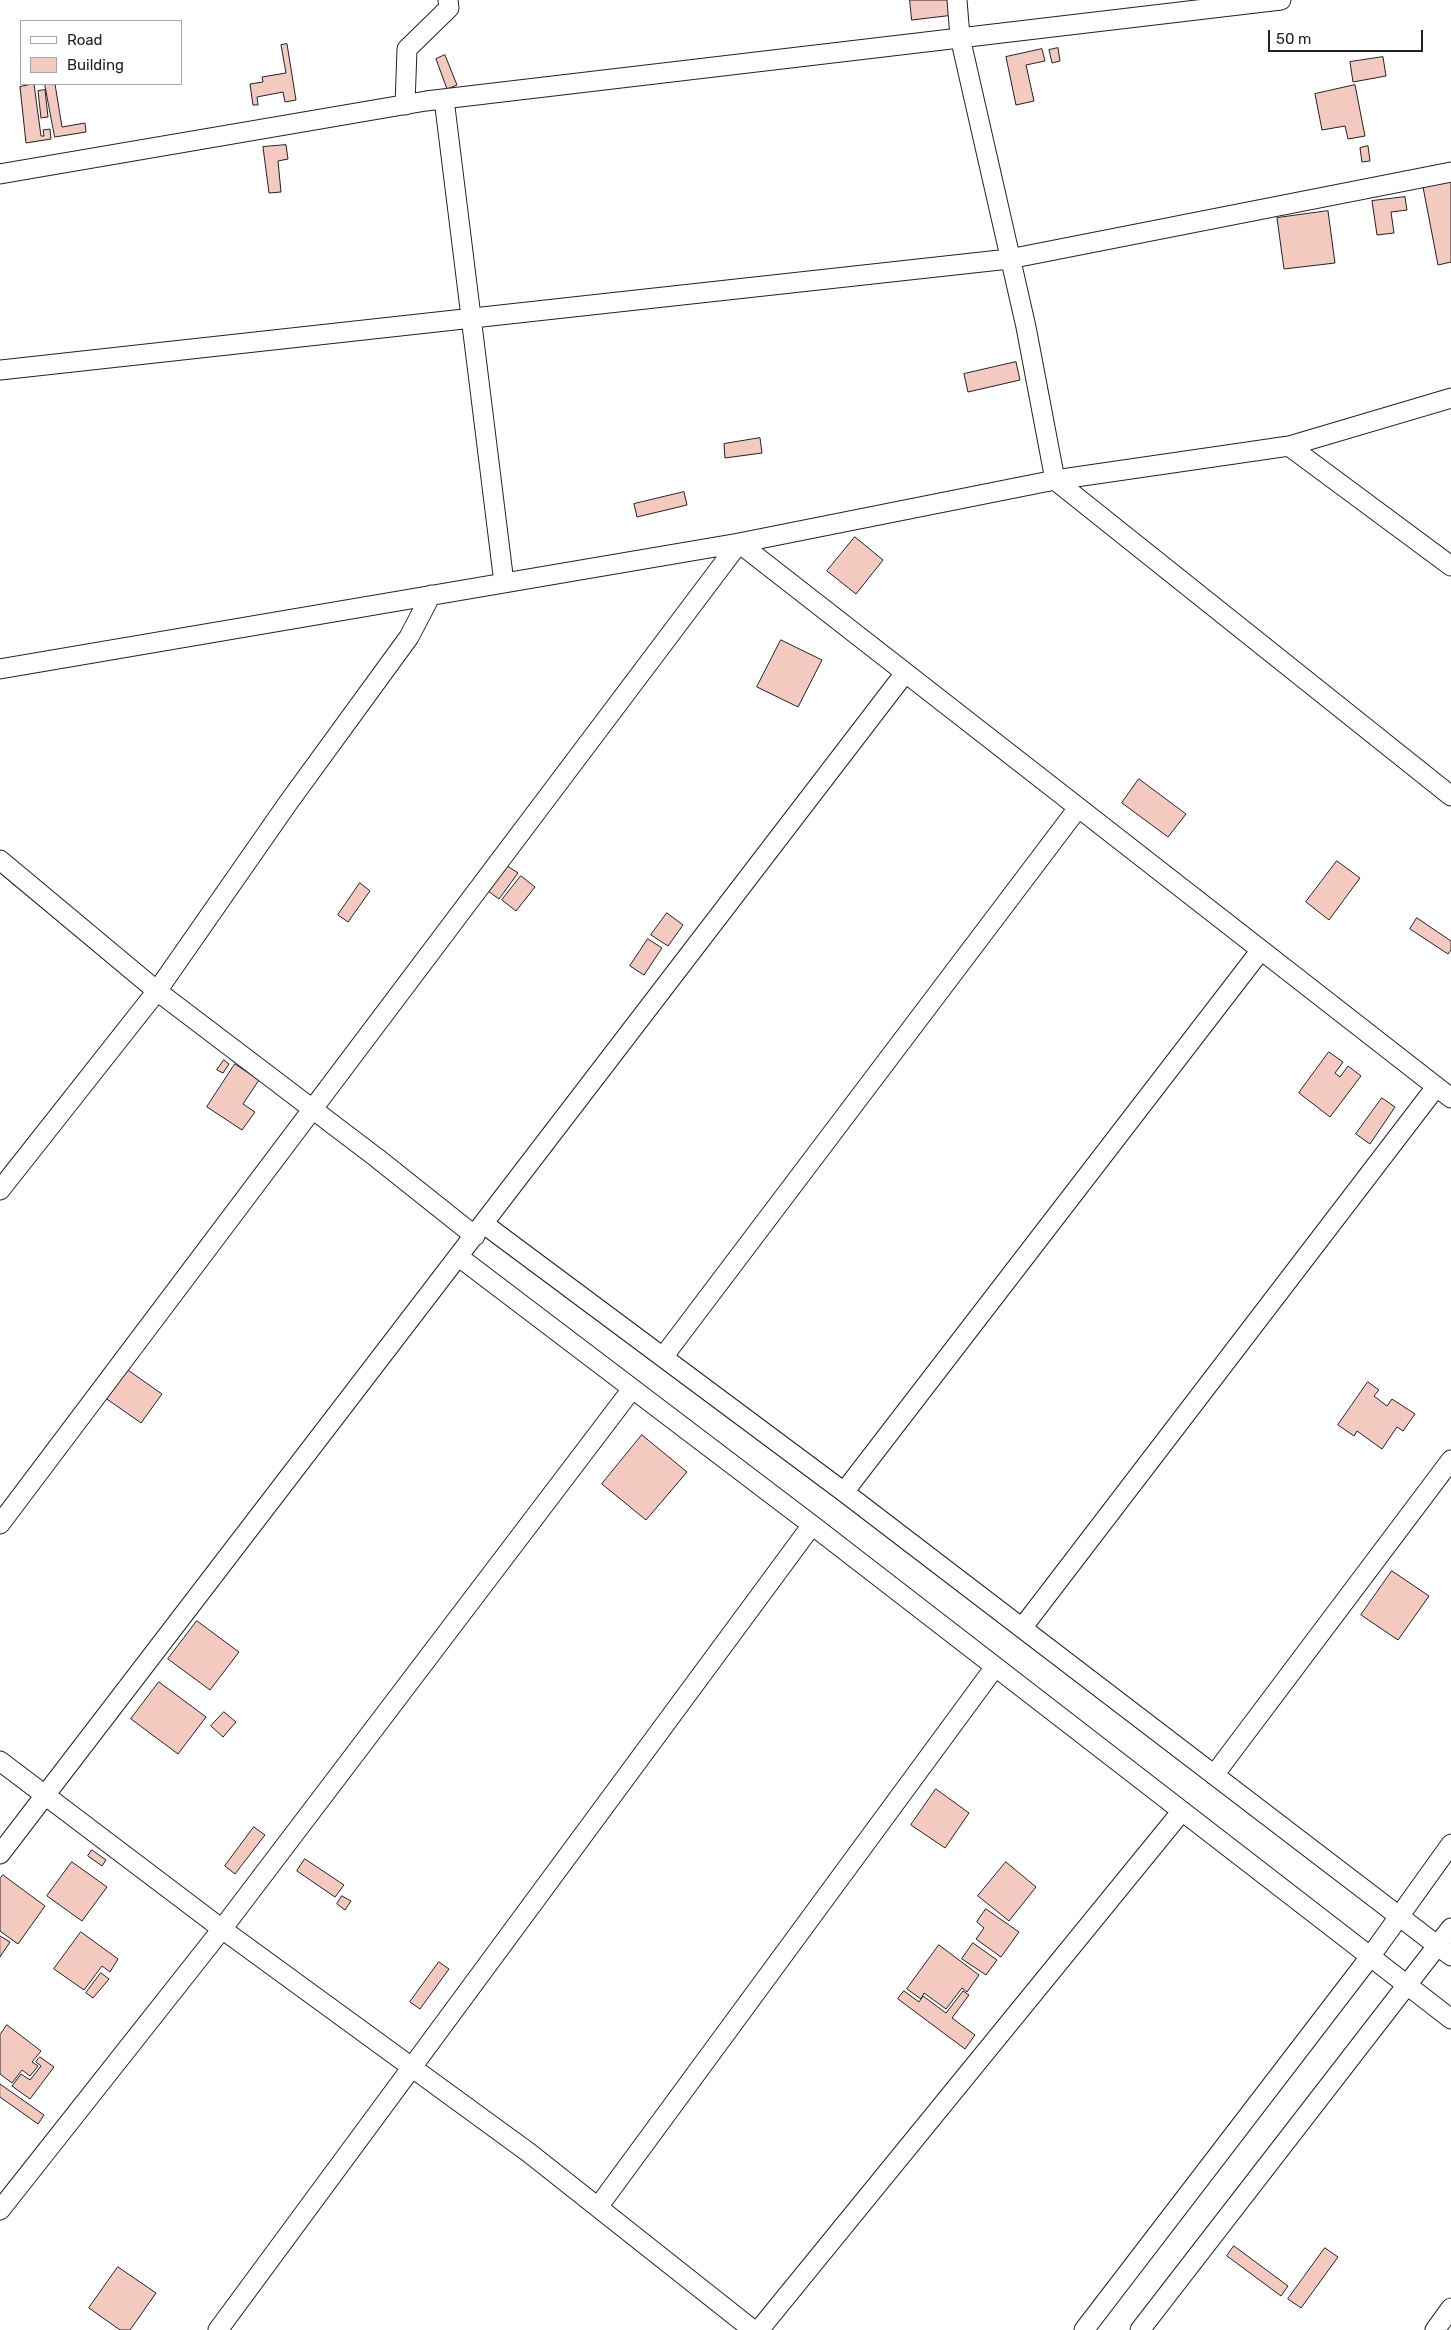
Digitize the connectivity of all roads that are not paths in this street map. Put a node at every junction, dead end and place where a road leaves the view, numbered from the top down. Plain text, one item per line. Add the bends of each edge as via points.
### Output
1 (448, 0) edge
2 (958, 0) edge
3 (1281, 0) edge
4 (960, 37) junction
5 (444, 99) junction
6 (405, 105) junction
7 (1451, 172) edge
8 (0, 174) edge
9 (1010, 259) junction
10 (471, 319) junction
11 (0, 370) edge
12 (1451, 398) edge
13 (1289, 446) junction
14 (1055, 480) junction
15 (739, 543) junction
16 (1451, 566) edge
17 (504, 583) junction
18 (431, 596) junction
19 (0, 669) edge
20 (905, 673) junction
21 (1451, 796) edge
22 (1078, 808) junction
23 (2, 865) edge
24 (1261, 950) junction
25 (156, 991) junction
26 (1444, 1093) edge
27 (313, 1108) junction
28 (0, 1190) edge
29 (480, 1230) junction
30 (459, 1257) junction
31 (663, 1357) junction
32 (632, 1388) junction
33 (1451, 1460) edge
34 (844, 1492) junction
35 (0, 1524) edge
36 (812, 1524) junction
37 (1022, 1628) junction
38 (995, 1667) junction
39 (0, 1761) edge
40 (1214, 1775) junction
41 (45, 1795) junction
42 (1182, 1811) junction
43 (1451, 1844) edge
44 (0, 1854) edge
45 (1399, 1916) junction
46 (1451, 1928) edge
47 (222, 1929) junction
48 (1444, 1951) edge
49 (1370, 1957) junction
50 (1408, 1985) junction
51 (1451, 2019) edge
52 (412, 2067) junction
53 (598, 2207) junction
54 (0, 2210) edge
55 (1451, 2308) edge
56 (218, 2330) edge
57 (753, 2330) edge
58 (759, 2330) edge
59 (1084, 2330) edge
60 (1140, 2330) edge
61 (1435, 2330) edge

1 - 6 street via 450,8 407,49
2 - 4 street
3 - 4 street
4 - 5 street
4 - 9 street
5 - 6 street
5 - 10 street
6 - 8 street
7 - 9 street
9 - 10 street
9 - 14 street
10 - 11 street
10 - 17 street
12 - 13 street
13 - 14 street
13 - 16 street
14 - 15 street
14 - 21 street
15 - 17 street
15 - 20 street
15 - 27 street
17 - 18 street
18 - 19 street
18 - 25 street via 410,637
20 - 22 street
20 - 29 street
22 - 24 street
22 - 31 street
23 - 25 street
24 - 26 street
24 - 34 street
25 - 27 street
25 - 28 street
26 - 37 street
27 - 29 street
27 - 35 street
29 - 30 street
29 - 31 street
30 - 32 street
30 - 41 street
31 - 34 street
32 - 36 street
32 - 47 street
33 - 40 street
34 - 37 street
36 - 38 street
36 - 52 street
37 - 40 street
38 - 42 street
38 - 53 street
39 - 41 street
40 - 45 street
41 - 44 street
41 - 47 street
42 - 49 street
42 - 58 street
43 - 45 street
45 - 48 street
45 - 49 street
46 - 48 street
47 - 52 street
47 - 54 street
48 - 50 street
49 - 50 street
49 - 59 street
50 - 51 street
50 - 60 street
52 - 53 street
52 - 56 street
53 - 57 street
55 - 61 street

